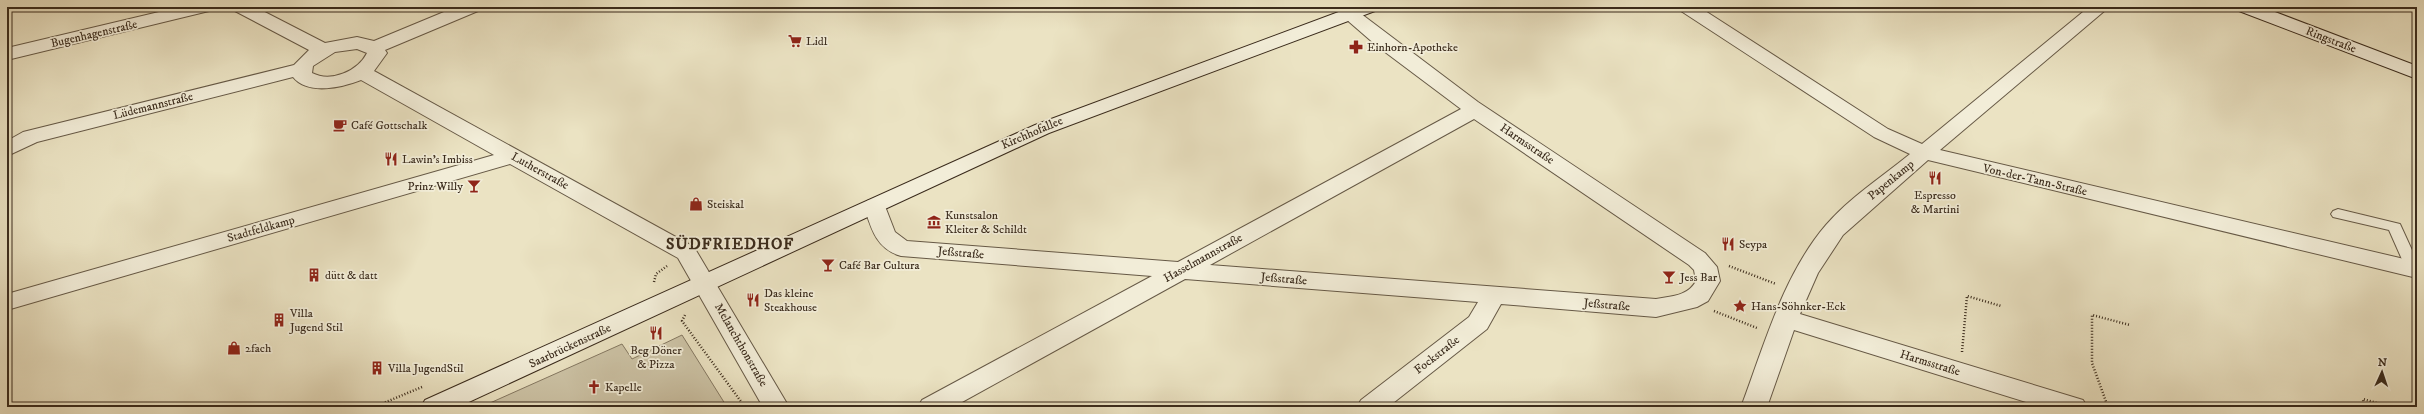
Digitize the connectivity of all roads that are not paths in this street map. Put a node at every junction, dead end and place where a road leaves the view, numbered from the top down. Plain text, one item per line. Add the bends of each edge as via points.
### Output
1 (204, 7) edge
2 (240, 7) edge
3 (472, 7) edge
4 (1369, 7) edge
5 (1687, 7) edge
6 (2100, 7) edge
7 (2245, 7) edge
8 (1345, 10) edge
9 (374, 48) junction
10 (324, 50) junction
11 (7, 54) edge
12 (302, 69) junction
13 (361, 72) junction
14 (2417, 73) edge
15 (1475, 110) junction
16 (7, 149) edge
17 (1925, 153) junction
18 (514, 156) junction
19 (875, 206) junction
20 (2338, 214) dead end
21 (2415, 269) edge
22 (1180, 271) junction
23 (1708, 281) joint
24 (705, 284) junction
25 (1494, 296) junction
26 (7, 302) edge
27 (1784, 328) junction
28 (434, 407) edge
29 (776, 407) edge
30 (931, 407) edge
31 (1370, 407) edge
32 (1754, 407) edge
33 (2074, 407) edge

1 - 11 street, Bugenhagenstraße
2 - 10 street
3 - 9 street
4 - 8 street, Kirchhofallee
5 - 17 street, Von-der-Tann-Straße via 1881,133
6 - 17 street, Papenkamp
7 - 14 street, Ringstraße
8 - 15 street, Harmsstraße
8 - 19 street, Kirchhofallee via 1090,109 946,171
9 - 10 street via 357,43
9 - 13 street via 377,53 375,59
10 - 12 street via 310,58
12 - 13 street via 302,75 308,80 319,82 333,82
12 - 16 street, Lüdemannstraße via 30,137
13 - 18 street, Lutherstraße
15 - 22 street, Hasselmannstraße
15 - 23 street, Harmsstraße via 1697,259 1705,267
17 - 21 street, Von-der-Tann-Straße
17 - 27 street, Papenkamp via 1831,233 1814,259
18 - 24 street, Lutherstraße via 686,253
18 - 26 street, Stadtfeldkamp
19 - 22 street, Jeßstraße via 885,236 901,248
19 - 24 street, Kirchhofallee
20 - 21 lane via 2396,227
22 - 25 street, Jeßstraße
22 - 30 street, Hasselmannstraße
23 - 25 street, Jeßstraße via 1700,295 1689,301 1656,308
24 - 28 street, Saarbrückenstraße
24 - 29 street, Melanchthonstraße
25 - 31 street, Fockstraße via 1478,323
27 - 32 street, Papenkamp
27 - 33 street, Harmsstraße

